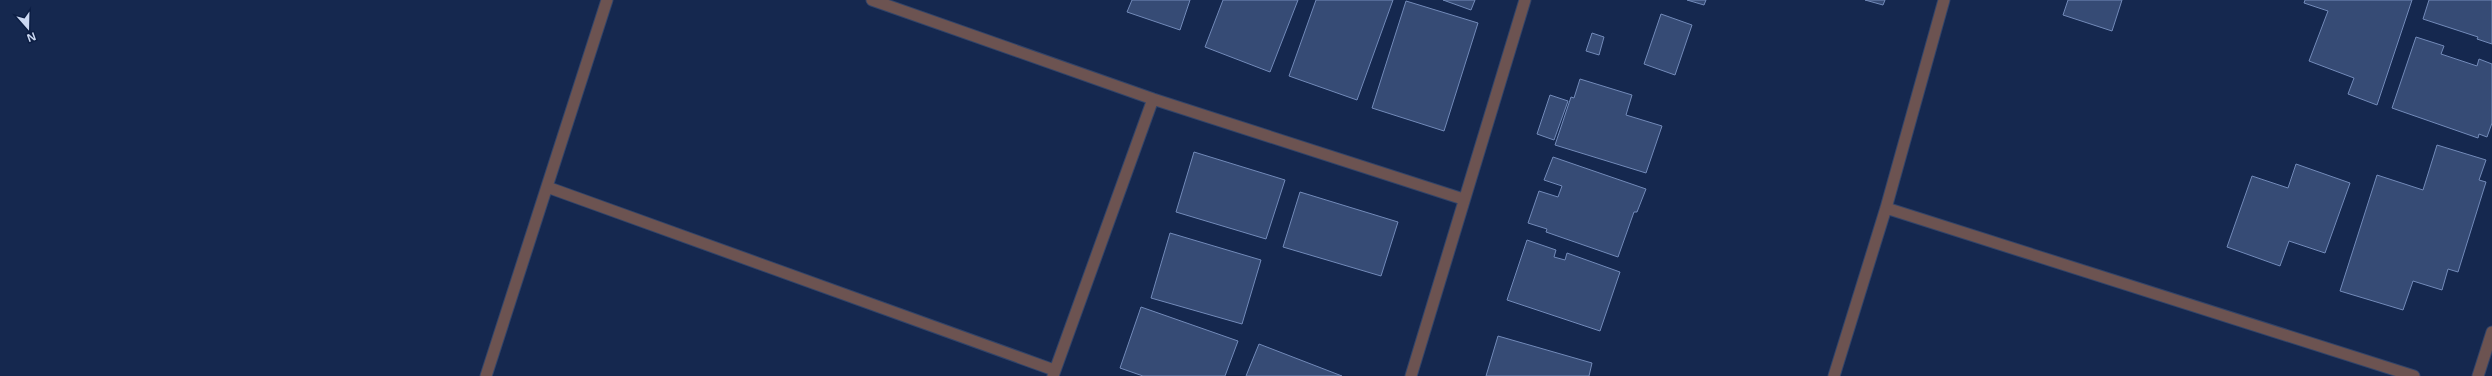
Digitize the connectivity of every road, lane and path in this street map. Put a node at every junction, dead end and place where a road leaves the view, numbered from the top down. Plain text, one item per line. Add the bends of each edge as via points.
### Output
1 (607, 0) edge
2 (872, 0) edge
3 (1526, 0) edge
4 (1944, 0) edge
5 (1153, 99) junction
6 (547, 187) junction
7 (1463, 199) junction
8 (1886, 208) junction
9 (2492, 332) edge
10 (1054, 373) edge
11 (486, 376) edge
12 (1411, 376) edge
13 (1834, 376) edge
14 (2414, 376) edge
15 (2478, 376) edge

1 - 6 street
2 - 5 street
3 - 7 street
4 - 8 street
5 - 7 street
5 - 10 street
6 - 10 street
6 - 11 street
7 - 12 street
8 - 13 street
8 - 14 street
9 - 15 street

